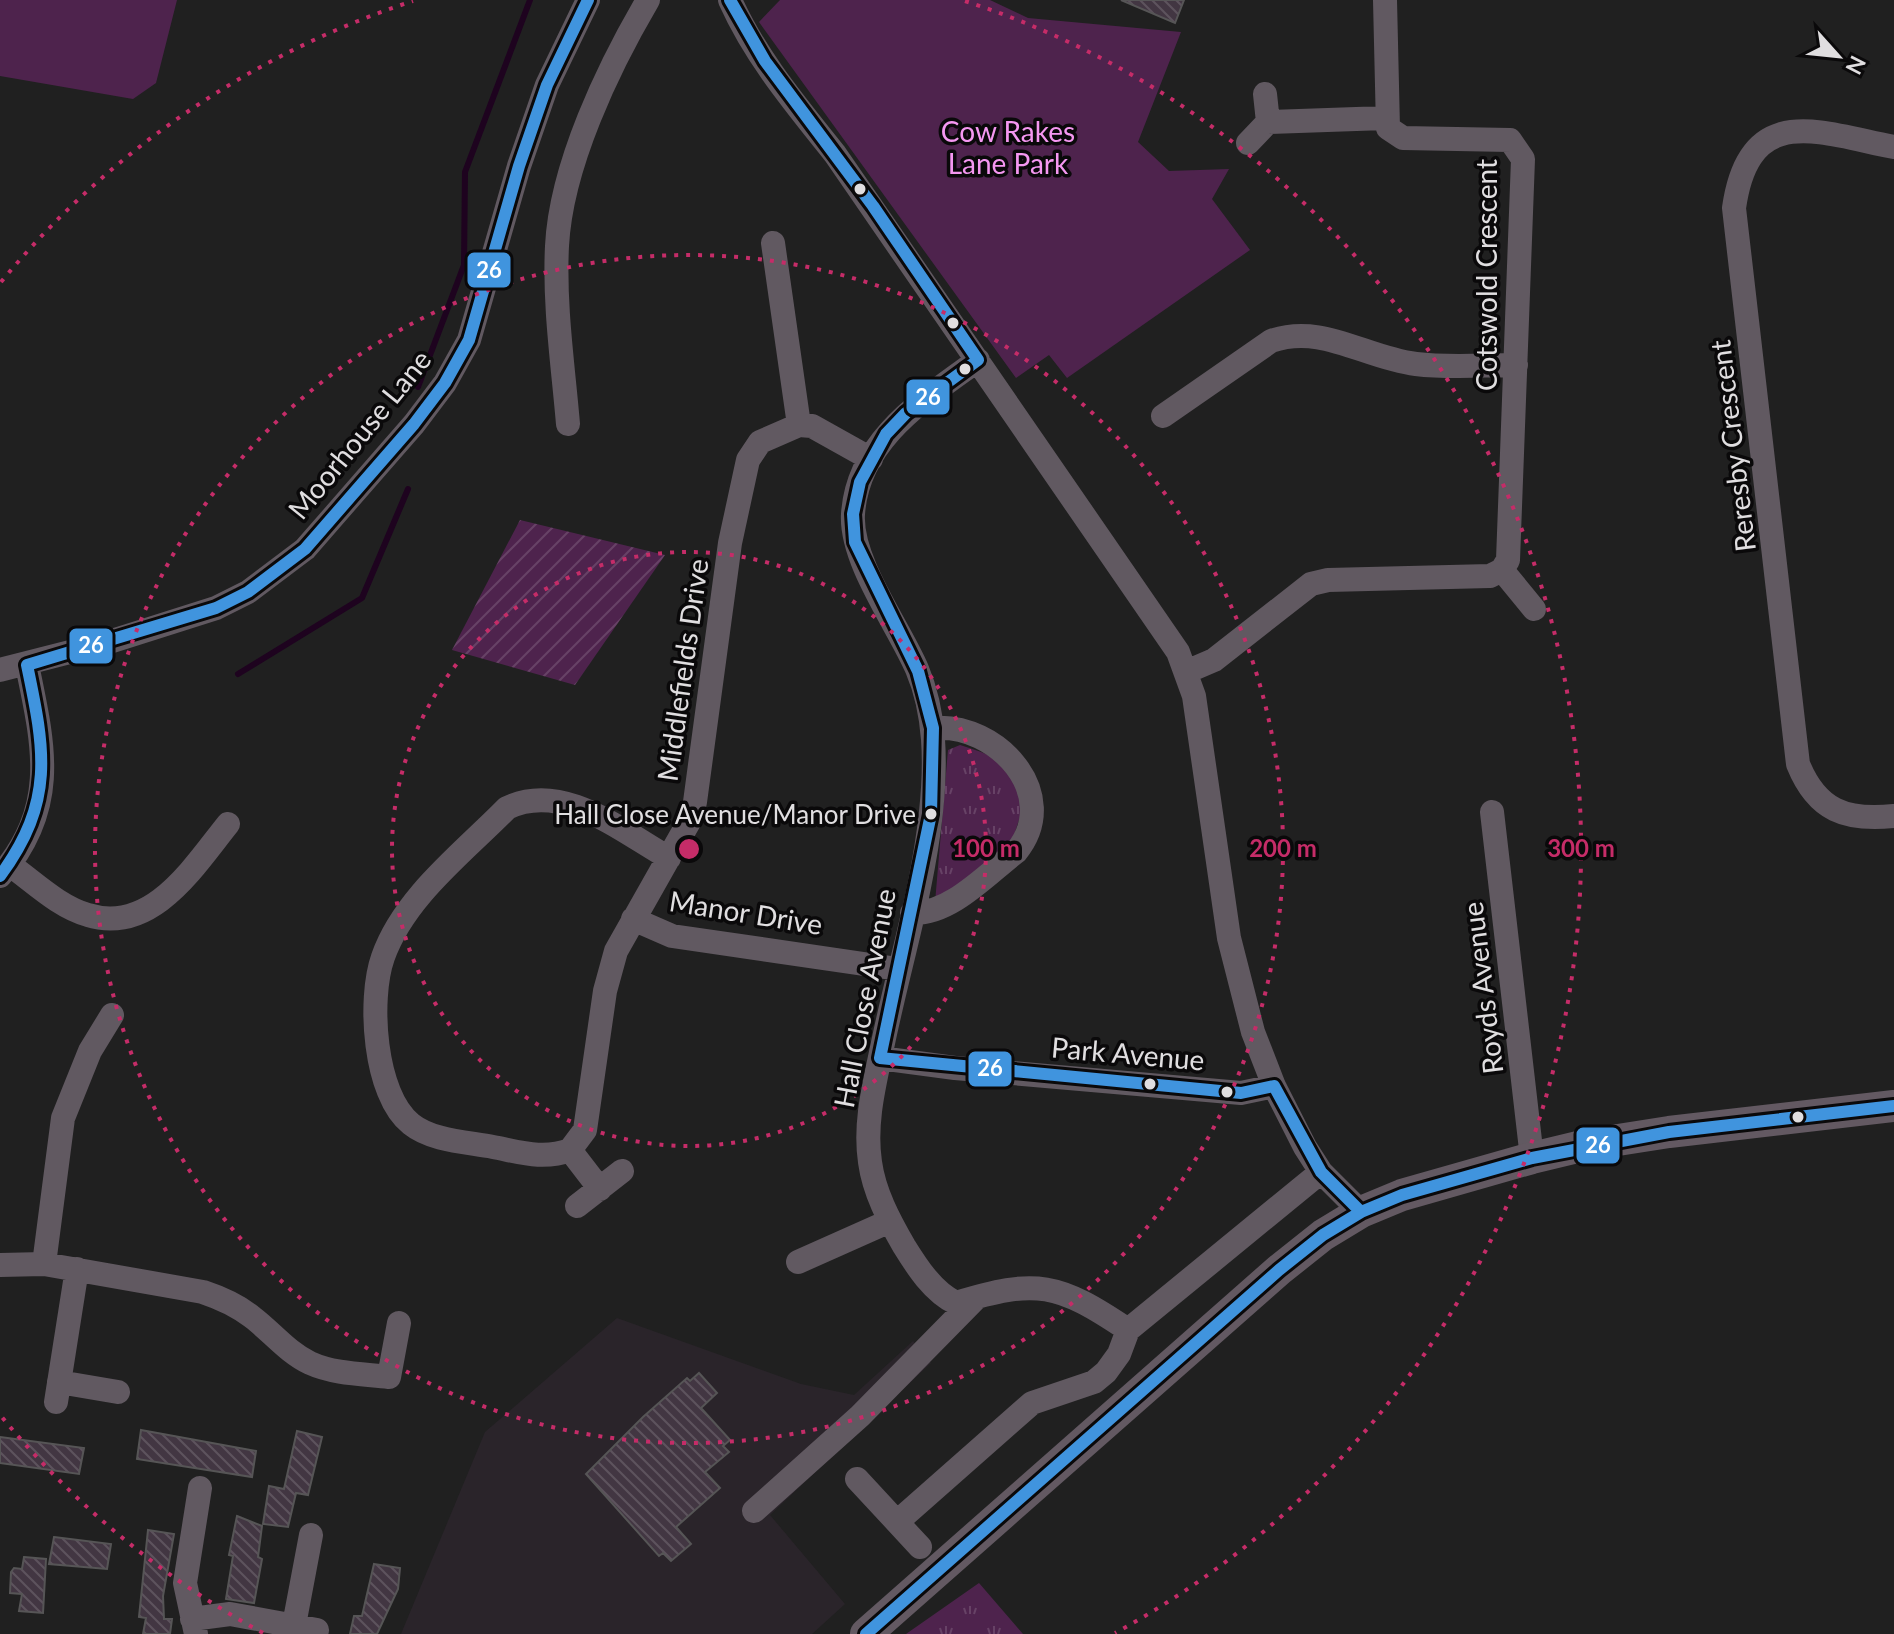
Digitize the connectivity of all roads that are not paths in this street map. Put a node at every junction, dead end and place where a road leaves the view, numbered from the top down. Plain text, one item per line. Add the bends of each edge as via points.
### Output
1 (588, 0) edge
2 (648, 0) edge
3 (730, 0) edge
4 (1385, 0) edge
5 (1265, 94) dead end
6 (1385, 118) junction
7 (1268, 122) junction
8 (1248, 143) dead end
9 (1894, 147) edge
10 (773, 243) dead end
11 (978, 360) junction
12 (1516, 365) junction
13 (1163, 416) dead end
14 (568, 424) dead end
15 (799, 425) junction
16 (871, 459) junction
17 (1502, 570) junction
18 (1534, 609) dead end
19 (27, 665) junction
20 (0, 670) edge
21 (1186, 672) junction
22 (933, 728) junction
23 (1492, 812) dead end
24 (1894, 816) edge
25 (228, 824) dead end
26 (669, 858) junction
27 (5, 870) edge
28 (912, 913) junction
29 (633, 919) junction
30 (898, 969) junction
31 (112, 1015) dead end
32 (880, 1058) junction
33 (1274, 1086) junction
34 (1894, 1106) edge
35 (570, 1150) junction
36 (1532, 1158) junction
37 (622, 1171) dead end
38 (1321, 1172) junction
39 (600, 1189) junction
40 (577, 1206) dead end
41 (1361, 1212) junction
42 (890, 1221) junction
43 (798, 1262) dead end
44 (44, 1264) junction
45 (0, 1265) edge
46 (77, 1269) junction
47 (978, 1296) junction
48 (399, 1323) dead end
49 (1128, 1330) junction
50 (118, 1392) dead end
51 (857, 1479) dead end
52 (200, 1488) dead end
53 (754, 1511) dead end
54 (897, 1522) junction
55 (311, 1535) dead end
56 (920, 1547) dead end
57 (194, 1627) edge
58 (866, 1634) edge

1 - 19 street, Moorhouse Lane via 542,99 469,340 414,424 305,549 248,592 201,613
2 - 14 street via 594,109 565,192 557,280
3 - 11 street via 780,86 835,154
4 - 6 street
5 - 7 street
6 - 7 street
6 - 12 street, Cotswold Crescent via 1388,128 1403,138 1496,137 1518,147 1523,159
7 - 8 street
9 - 24 street, Reresby Crescent via 1808,131 1778,133 1739,173 1734,208 1798,764 1806,784 1823,803 1848,816
10 - 15 street
11 - 16 street, Hall Close Avenue via 906,413
11 - 21 street via 1166,630
12 - 13 street via 1414,364 1372,356 1324,336 1288,335 1271,341
12 - 17 street, Cotswold Crescent via 1510,547
15 - 16 street via 812,426
15 - 26 street, Middlefields Drive via 760,442 748,460 730,543 695,802
16 - 22 street, Hall Close Avenue via 853,514 855,542 918,671
17 - 18 street
17 - 21 street via 1490,576 1311,584 1214,660
19 - 20 street, Moorhouse Lane
19 - 27 street via 43,743 44,776 27,839
21 - 33 street via 1194,696 1232,952
22 - 28 street, Hall Close Avenue via 931,814
22 - 28 street via 957,729 1012,759 1030,786 1031,820 1016,852 942,907
23 - 36 street, Royds Avenue
25 - 27 street via 164,899 112,919 68,906
26 - 29 street, Middlefields Drive
26 - 35 street via 565,801 522,801 507,808 410,907 382,959 376,1018 384,1082 395,1109 413,1126 435,1136 542,1157
28 - 30 street, Hall Close Avenue
29 - 30 street, Manor Drive via 672,936
29 - 35 street, Middlefields Drive via 616,951 605,991 585,1130
30 - 32 street, Hall Close Avenue
31 - 44 street via 90,1051 63,1118
32 - 33 street, Park Avenue via 1241,1093
32 - 42 street, Hall Close Avenue via 868,1131 870,1163
33 - 38 street
34 - 36 main road via 1655,1134
35 - 39 street
36 - 41 main road
37 - 39 street
38 - 41 street
38 - 49 street
39 - 40 street
41 - 58 main road via 1279,1270
42 - 43 street
42 - 47 street, Hall Close Avenue via 943,1297 956,1303
44 - 45 street
44 - 46 street
46 - 48 street via 228,1301 311,1364 343,1372 389,1377
46 - 50 street via 57,1392
47 - 49 street, Hall Close Avenue via 1019,1286 1050,1290 1081,1299
47 - 53 street via 860,1416
49 - 54 street via 1119,1354 1094,1382 1032,1403
51 - 54 street
52 - 57 street via 185,1583
54 - 56 street
55 - 57 street via 306,1627 230,1614

